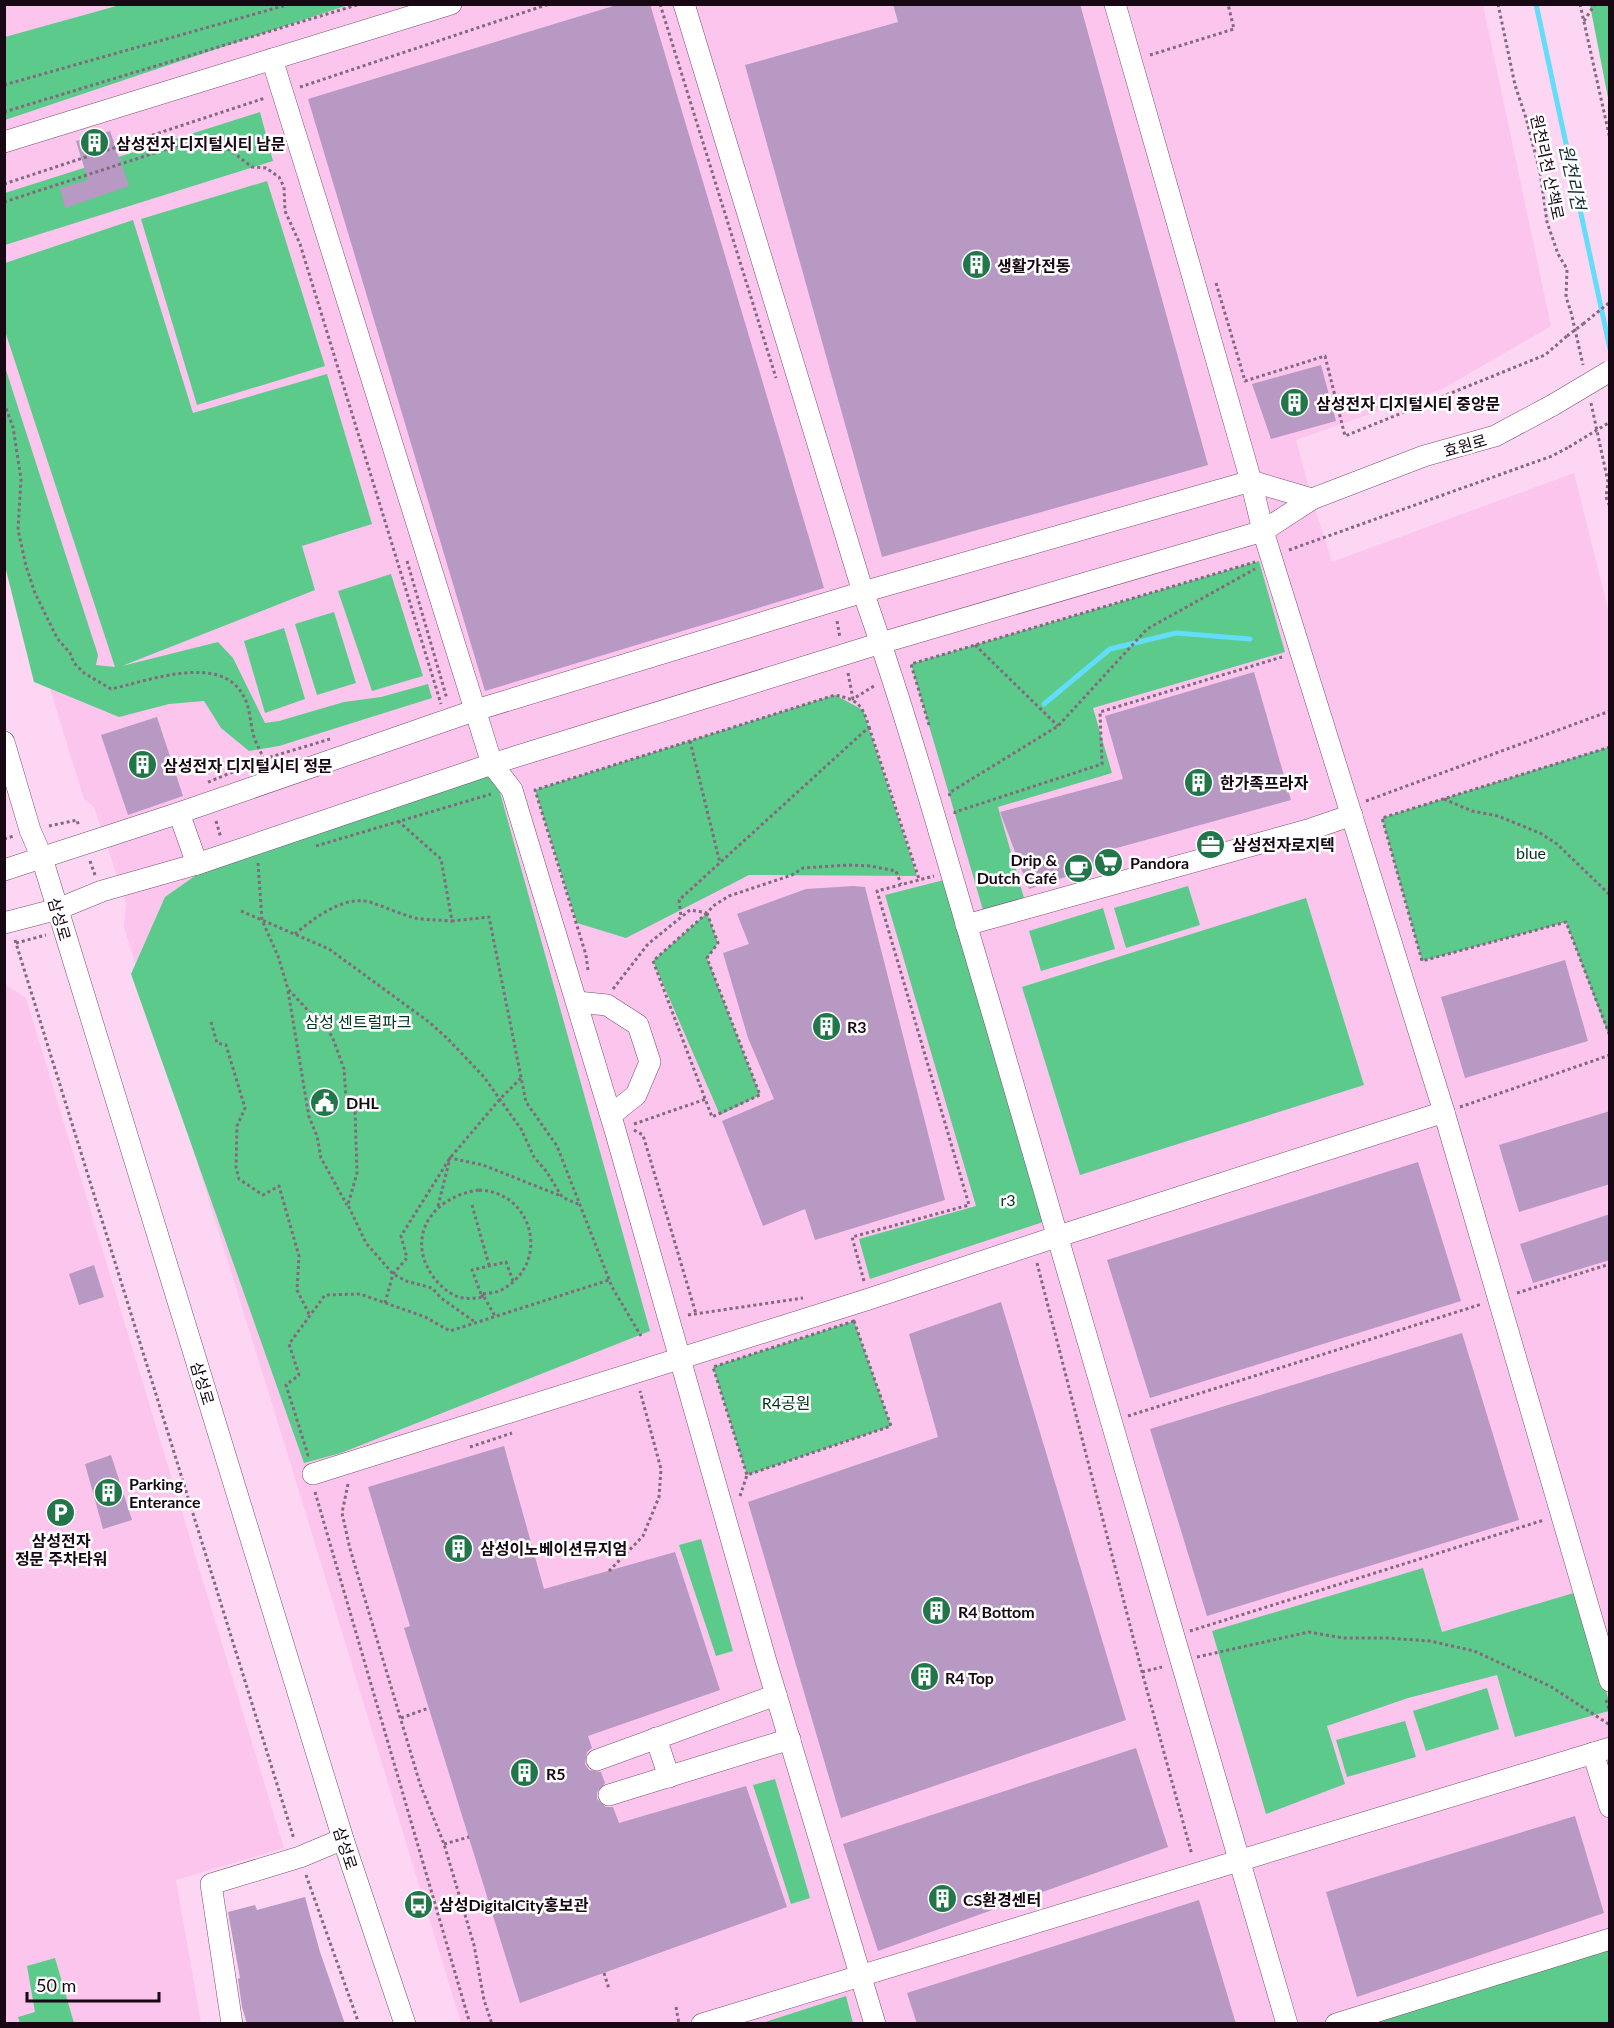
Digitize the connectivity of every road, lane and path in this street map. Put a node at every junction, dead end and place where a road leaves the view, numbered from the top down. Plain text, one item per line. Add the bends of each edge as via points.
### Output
1 (290, 4) edge
2 (360, 4) edge
3 (451, 4) edge
4 (660, 4) edge
5 (684, 4) edge
6 (1115, 4) edge
7 (1228, 4) edge
8 (1498, 4) edge
9 (1581, 4) edge
10 (1595, 4) edge
11 (1584, 21) junction
12 (272, 59) junction
13 (1153, 65) dead end
14 (4, 85) edge
15 (4, 112) edge
16 (1610, 139) edge
17 (4, 142) edge
18 (4, 202) edge
19 (1215, 279) dead end
20 (1610, 302) edge
21 (1583, 369) dead end
22 (1610, 371) edge
23 (776, 379) dead end
24 (1591, 403) dead end
25 (4, 404) edge
26 (1610, 422) edge
27 (1251, 481) junction
28 (1312, 499) junction
29 (1610, 507) edge
30 (1263, 531) junction
31 (404, 552) dead end
32 (1271, 557) junction
33 (863, 592) junction
34 (833, 601) junction
35 (881, 643) junction
36 (975, 645) junction
37 (1300, 652) junction
38 (844, 654) junction
39 (853, 699) junction
40 (476, 710) junction
41 (1610, 711) edge
42 (1058, 726) junction
43 (869, 727) junction
44 (930, 728) dead end
45 (330, 738) dead end
46 (690, 741) junction
47 (4, 742) edge
48 (1610, 747) edge
49 (264, 759) junction
50 (492, 764) junction
51 (946, 782) dead end
52 (512, 790) junction
53 (949, 793) junction
54 (1444, 799) junction
55 (211, 802) junction
56 (1350, 811) junction
57 (954, 812) junction
58 (179, 813) junction
59 (398, 821) junction
60 (958, 823) dead end
61 (312, 847) dead end
62 (225, 854) junction
63 (42, 858) junction
64 (258, 863) dead end
65 (720, 863) junction
66 (197, 864) junction
67 (4, 870) edge
68 (950, 871) junction
69 (920, 879) junction
70 (901, 884) junction
71 (1610, 894) edge
72 (58, 909) junction
73 (241, 911) dead end
74 (707, 912) junction
75 (681, 917) junction
76 (262, 920) junction
77 (452, 921) junction
78 (7, 923) edge
79 (966, 925) junction
80 (294, 934) junction
81 (589, 973) dead end
82 (288, 989) junction
83 (619, 991) dead end
84 (577, 1002) junction
85 (211, 1022) dead end
86 (1610, 1036) edge
87 (1610, 1055) edge
88 (521, 1078) junction
89 (500, 1099) junction
90 (706, 1099) junction
91 (1444, 1112) junction
92 (619, 1121) junction
93 (631, 1137) dead end
94 (450, 1158) junction
95 (562, 1197) junction
96 (348, 1205) junction
97 (472, 1205) dead end
98 (580, 1205) junction
99 (438, 1206) junction
100 (1059, 1236) junction
101 (1036, 1261) dead end
102 (1610, 1264) edge
103 (489, 1265) junction
104 (393, 1274) junction
105 (609, 1280) junction
106 (513, 1281) junction
107 (866, 1289) dead end
108 (482, 1296) junction
109 (809, 1297) dead end
110 (1499, 1299) junction
111 (386, 1303) junction
112 (696, 1314) junction
113 (310, 1315) junction
114 (495, 1316) junction
115 (686, 1316) dead end
116 (475, 1322) junction
117 (641, 1336) dead end
118 (680, 1358) junction
119 (640, 1390) dead end
120 (1112, 1421) junction
121 (318, 1470) junction
122 (747, 1475) junction
123 (348, 1480) dead end
124 (739, 1500) dead end
125 (1561, 1515) junction
126 (609, 1571) dead end
127 (1173, 1636) junction
128 (1181, 1661) junction
129 (1142, 1672) junction
130 (1610, 1680) edge
131 (776, 1695) junction
132 (429, 1708) dead end
133 (401, 1718) junction
134 (1610, 1725) edge
135 (656, 1738) junction
136 (790, 1739) junction
137 (1601, 1750) edge
138 (597, 1760) dead end
139 (669, 1777) junction
140 (609, 1795) dead end
141 (1610, 1807) edge
142 (469, 1837) dead end
143 (343, 1839) junction
144 (444, 1844) junction
145 (1192, 1855) dead end
146 (300, 1857) junction
147 (1238, 1861) junction
148 (1610, 1940) edge
149 (604, 1973) dead end
150 (860, 1974) junction
151 (609, 1989) dead end
152 (676, 2007) dead end
153 (232, 2024) edge
154 (359, 2024) edge
155 (405, 2024) edge
156 (470, 2024) edge
157 (492, 2024) edge
158 (679, 2024) edge
159 (702, 2024) edge
160 (875, 2024) edge
161 (1287, 2024) edge
162 (1336, 2024) edge

1 - 14 path
2 - 15 path
3 - 12 street
4 - 23 path
5 - 33 street
6 - 27 street
7 - 13 path via 1234,29 1149,54
8 - 21 path, 원천리천 산책로 via 1515,85 1540,172 1547,222 1567,269 1566,297
9 - 11 path
10 - 11 path
11 - 16 path
12 - 17 street
12 - 40 street
18 - 31 path via 197,141 230,150 252,167 266,168 279,177 284,187 285,211 300,244 441,704 448,702
19 - 20 path, bridge via 1245,381 1325,356 1345,436 1545,355
22 - 28 street, 효원로, bridge via 1495,436 1424,456
24 - 29 path
25 - 49 path via 19,458 18,530 26,566 57,638 74,663 111,689 179,674 219,674 244,697
26 - 32 path, bridge via 1552,456
27 - 28 street
27 - 30 street
27 - 33 street
28 - 30 street, 효원로
30 - 32 street
30 - 35 street, 효원로
32 - 36 path
32 - 37 street
32 - 42 path via 1250,573 1147,629
33 - 34 street
33 - 35 street
34 - 38 path
34 - 40 street
35 - 38 street, 효원로
35 - 68 street
36 - 42 path
36 - 44 path via 911,664
37 - 56 street
37 - 57 path via 1100,712 1102,764
38 - 39 path
38 - 50 street, 효원로
39 - 43 path via 863,710
39 - 46 path via 835,695
40 - 50 street
40 - 55 street
41 - 56 path
42 - 53 path
43 - 65 path
43 - 69 path
45 - 49 path
46 - 65 path
46 - 81 path via 535,790
47 - 63 street, 삼성로
48 - 54 path
49 - 55 path via 205,782
50 - 52 street
50 - 62 street, 효원로
51 - 53 path
52 - 59 path
52 - 84 street
53 - 57 path
54 - 71 path via 1540,833
54 - 86 path via 1382,818 1422,961 1566,922
55 - 58 street
55 - 62 path
56 - 79 street via 1311,829
56 - 91 street
57 - 60 path
58 - 63 street
58 - 66 street
59 - 61 path
59 - 77 path via 441,860
62 - 66 street, 효원로
63 - 67 street
63 - 72 street, 삼성로
64 - 76 path
65 - 75 path via 680,900
66 - 72 street, 효원로 via 102,891
68 - 69 path
68 - 79 street
69 - 70 path
70 - 74 path via 896,871 870,866 802,868 729,896
70 - 107 path via 877,891 969,1205 852,1236
72 - 78 street, 효원로
72 - 143 street, 삼성로
73 - 76 path
74 - 75 path via 690,910
74 - 90 path via 653,961
74 - 90 path via 718,943 707,958 760,1095 712,1117
75 - 83 path via 648,944 612,989
76 - 80 path
76 - 82 path
77 - 80 path via 426,920 358,901 329,910
77 - 88 path via 489,916
78 - 146 path
79 - 100 street
80 - 89 path via 329,949 429,1022 484,1077
82 - 96 path via 309,1117 321,1158
82 - 96 path via 332,1036 344,1069 346,1097 355,1110 357,1173
84 - 92 street
84 - 92 street via 607,1005 638,1025 650,1062
85 - 113 path via 217,1043 226,1045 245,1108 237,1126 239,1179 263,1195 279,1186 299,1256 297,1290
87 - 91 path
88 - 89 path
88 - 98 path via 526,1102 557,1146
89 - 94 path
89 - 95 path
90 - 92 path
91 - 100 street
91 - 110 street
92 - 93 path
92 - 112 path via 643,1135
92 - 118 street
94 - 95 path via 483,1165
94 - 99 path
94 - 104 path via 401,1236 407,1258
95 - 98 path
96 - 104 path via 366,1243
97 - 103 path
98 - 105 path
99 - 106 path via 459,1194 478,1190 509,1199 525,1217 531,1240 529,1260
99 - 108 path via 421,1240 426,1266 442,1287 457,1297
100 - 118 street
100 - 120 street
101 - 129 path
102 - 110 path
103 - 106 path via 506,1262
103 - 108 path via 472,1270
104 - 111 path
104 - 116 path via 432,1288
105 - 114 path
105 - 117 path
106 - 108 path via 502,1290
108 - 114 path
109 - 112 path
110 - 120 path
110 - 125 street
111 - 113 path via 360,1294 325,1295
111 - 116 path via 450,1331
112 - 115 path
113 - 121 path via 289,1344 299,1375 286,1385 308,1455
114 - 116 path
118 - 121 street
118 - 131 street
119 - 126 path via 661,1469 659,1497 643,1536
120 - 127 street
121 - 156 path via 314,1492
122 - 122 path via 712,1366 854,1321 891,1426
122 - 124 path
123 - 133 path via 342,1513 350,1549
125 - 127 path
125 - 130 street
127 - 128 street
128 - 129 path
128 - 134 path via 1309,1632 1343,1638 1430,1641 1474,1650 1550,1686
128 - 147 street
129 - 145 path
131 - 135 street
131 - 136 street
132 - 133 path
133 - 144 path via 420,1784
135 - 138 street
135 - 139 street
136 - 139 street
136 - 150 street
137 - 141 street
137 - 147 street
139 - 140 street
142 - 144 path
143 - 146 street
143 - 155 street, 삼성로
144 - 157 path
146 - 153 street via 211,1884
146 - 154 path
147 - 150 street
147 - 161 street
148 - 162 street
149 - 151 path
150 - 159 street
150 - 160 street
152 - 158 path

